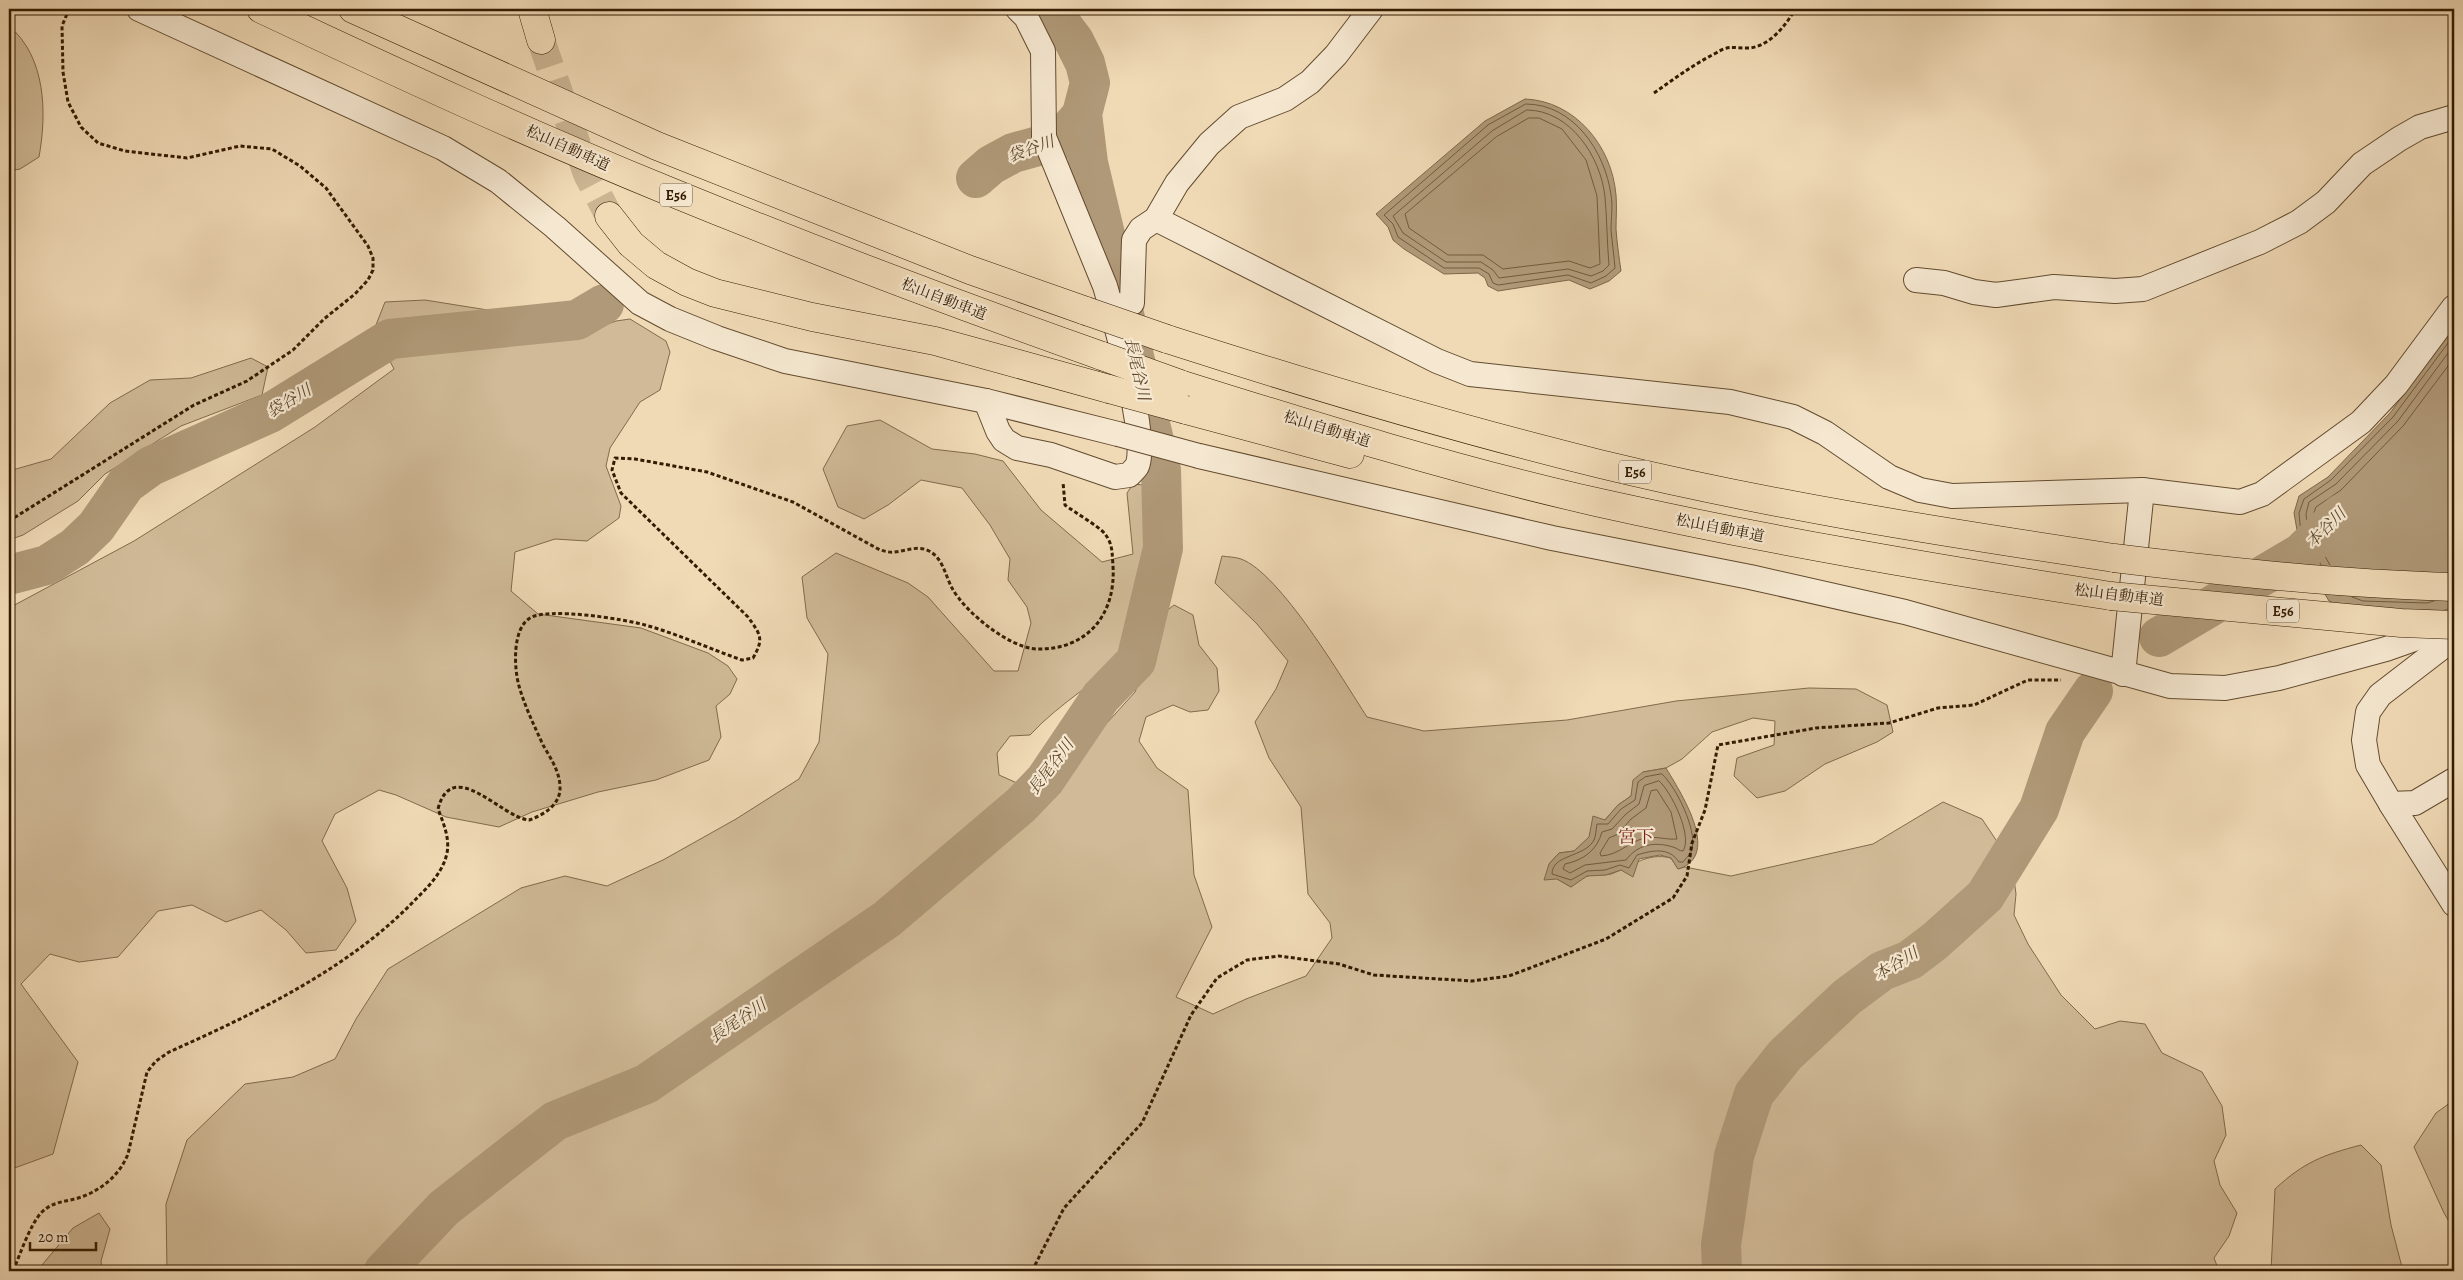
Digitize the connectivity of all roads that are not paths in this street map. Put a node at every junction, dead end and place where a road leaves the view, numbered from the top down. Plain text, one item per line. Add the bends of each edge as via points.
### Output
1 (139, 9) edge
2 (261, 9) edge
3 (353, 9) edge
4 (367, 9) edge
5 (532, 9) edge
6 (1018, 9) edge
7 (1371, 9) edge
8 (420, 40) junction
9 (541, 40) tunnel mouth
10 (2454, 99) edge
11 (2454, 117) edge
12 (2420, 127) junction
13 (609, 216) tunnel mouth
14 (1156, 219) junction
15 (1916, 280) dead end
16 (1110, 307) junction
17 (2454, 307) edge
18 (986, 401) junction
19 (2142, 490) junction
20 (1731, 531) junction
21 (2454, 588) edge
22 (2454, 625) edge
23 (2454, 638) edge
24 (2122, 674) junction
25 (2454, 780) edge
26 (2391, 804) junction
27 (2454, 904) edge

1 - 18 street via 443,148 498,181 640,302 670,319 785,360
2 - 20 highway, 松山自動車道 / E56, bridge via 665,190 961,306 1180,384 1443,464
3 - 8 highway, E56
4 - 8 highway
5 - 9 highway
6 - 16 street via 1026,17 1043,51 1044,137 1105,286
7 - 14 street via 1310,82 1285,98 1239,117 1209,144 1177,183
8 - 16 highway, E56 via 657,146 970,270
10 - 12 street
11 - 12 street
12 - 15 street via 2362,164 2326,202 2299,222 2252,246 2143,289 2115,291 2054,287 1996,295
13 - 20 highway, bridge via 631,244 656,265 715,293 812,317 935,341 1310,445 1426,472
14 - 16 street via 1141,228 1134,240
14 - 19 street via 1470,374 1730,402 1792,417 1825,432 1889,477 1920,490 1952,496
16 - 18 street via 1139,425 1137,465 1130,475 1114,477 1051,454 1017,448 1004,440 998,431
16 - 21 highway, E56, bridge via 1168,339 1338,394 1601,464 1733,494 1929,530 2114,558 2244,574
17 - 19 street via 2396,385 2361,422 2262,494 2240,502
18 - 24 street, bridge via 1199,456 1552,538 1905,612
19 - 24 street
20 - 22 highway, 松山自動車道 / E56, bridge via 2111,596
22 - 24 street via 2386,649 2279,678 2226,688 2170,686
23 - 26 street via 2380,695 2368,712 2364,740 2368,765
25 - 26 street via 2415,803
26 - 27 street

